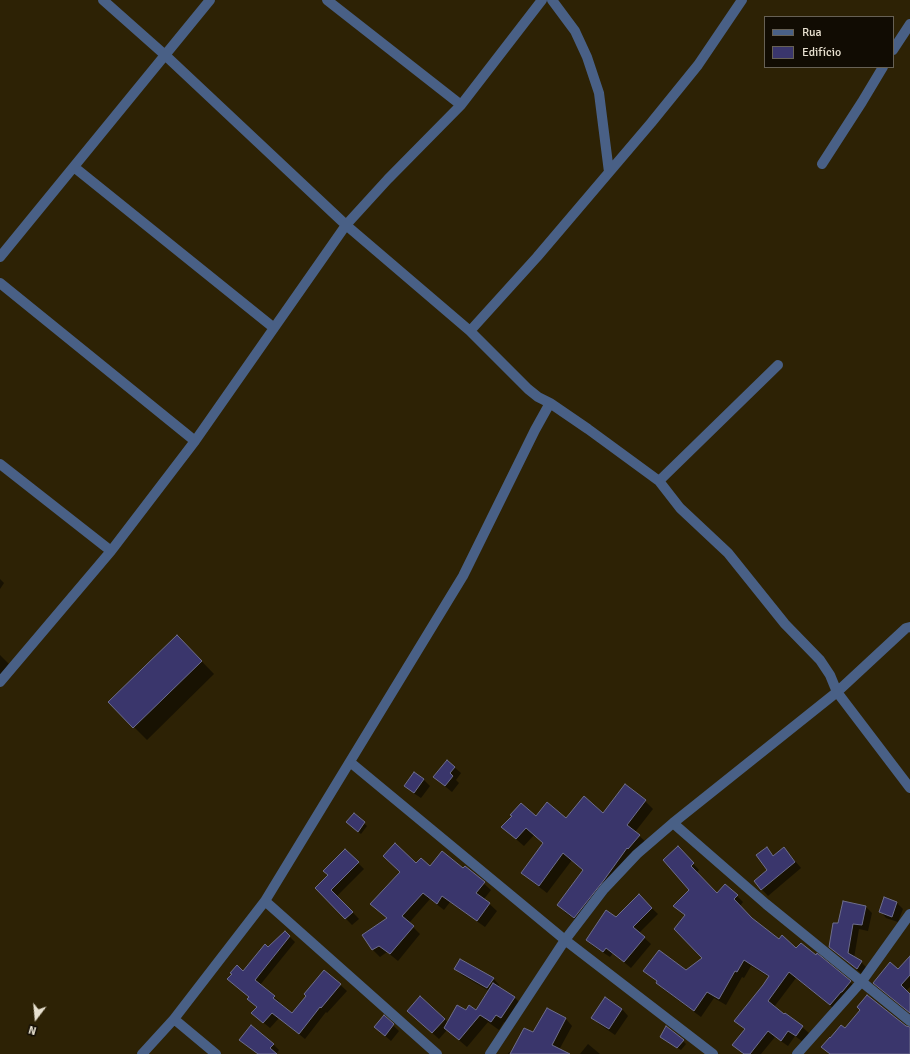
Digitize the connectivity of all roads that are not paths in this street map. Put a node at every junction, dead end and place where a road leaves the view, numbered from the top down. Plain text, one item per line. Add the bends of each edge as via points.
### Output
1 (103, 0) edge
2 (210, 0) edge
3 (327, 0) edge
4 (542, 0) edge
5 (552, 0) edge
6 (742, 0) edge
7 (910, 24) edge
8 (894, 48) edge
9 (166, 55) junction
10 (882, 68) edge
11 (461, 105) junction
12 (822, 164) dead end
13 (74, 167) junction
14 (609, 172) junction
15 (346, 225) junction
16 (0, 257) edge
17 (0, 283) edge
18 (274, 328) junction
19 (470, 331) junction
20 (778, 365) dead end
21 (550, 403) junction
22 (195, 441) junction
23 (0, 464) edge
24 (659, 481) junction
25 (111, 551) junction
26 (910, 627) edge
27 (0, 682) edge
28 (837, 692) junction
29 (350, 762) junction
30 (910, 788) edge
31 (673, 823) junction
32 (264, 901) junction
33 (910, 914) edge
34 (566, 940) junction
35 (862, 981) junction
36 (174, 1019) junction
37 (910, 1021) edge
38 (142, 1054) edge
39 (216, 1054) edge
40 (437, 1054) edge
41 (490, 1054) edge
42 (713, 1054) edge
43 (797, 1054) edge

1 - 9 street
2 - 9 street
3 - 11 street
4 - 11 street
5 - 14 street via 575,31 599,93
6 - 14 street via 698,66
7 - 8 street
9 - 13 street
9 - 15 street
10 - 12 street
11 - 15 street via 388,178
13 - 16 street
13 - 18 street
14 - 19 street
15 - 18 street
15 - 19 street
17 - 22 street
18 - 22 street
19 - 21 street via 528,389
20 - 24 street
21 - 24 street
21 - 29 street via 463,576
22 - 25 street
23 - 25 street
24 - 28 street via 680,508 728,553 785,624 820,660
25 - 27 street
26 - 28 street
28 - 30 street
28 - 31 street
29 - 32 street
29 - 34 street
31 - 34 street via 637,854 610,883
31 - 35 street via 766,904
32 - 36 street
32 - 40 street
33 - 35 street
34 - 41 street
34 - 42 street
35 - 37 street
35 - 43 street
36 - 38 street
36 - 39 street

